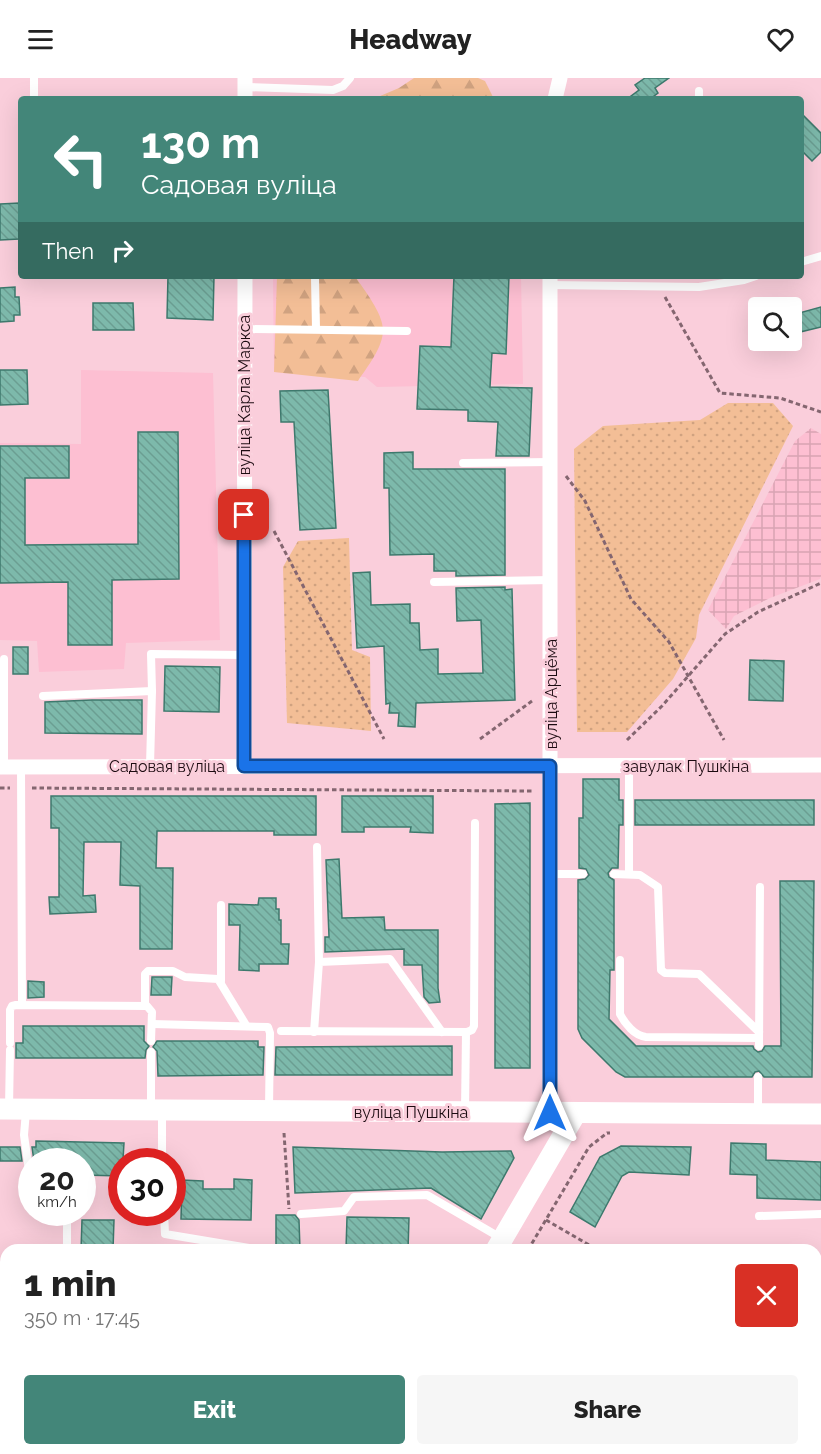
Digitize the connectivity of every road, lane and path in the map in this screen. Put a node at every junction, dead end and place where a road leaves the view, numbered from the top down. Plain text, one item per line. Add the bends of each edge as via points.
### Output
1 (34, 78) edge
2 (350, 78) edge
3 (560, 78) edge
4 (245, 88) edge
5 (34, 96) edge
6 (556, 96) edge
7 (821, 256) edge
8 (804, 261) edge
9 (244, 279) edge
10 (315, 279) edge
11 (740, 279) edge
12 (550, 280) edge
13 (658, 286) junction
14 (244, 329) junction
15 (316, 329) junction
16 (407, 331) dead end
17 (821, 411) edge
18 (551, 462) junction
19 (463, 463) dead end
20 (566, 476) dead end
21 (274, 531) dead end
22 (551, 580) junction
23 (434, 582) dead end
24 (821, 583) edge
25 (244, 655) junction
26 (4, 658) dead end
27 (688, 675) junction
28 (152, 691) junction
29 (43, 696) dead end
30 (532, 701) dead end
31 (384, 739) dead end
32 (480, 739) dead end
33 (627, 740) dead end
34 (724, 740) dead end
35 (821, 765) edge
36 (2, 766) edge
37 (21, 766) junction
38 (150, 766) junction
39 (244, 766) junction
40 (550, 766) junction
41 (629, 766) junction
42 (0, 788) edge
43 (21, 788) junction
44 (532, 791) dead end
45 (475, 823) dead end
46 (317, 848) dead end
47 (550, 874) junction
48 (583, 874) dead end
49 (614, 874) dead end
50 (629, 874) junction
51 (760, 887) dead end
52 (221, 905) dead end
53 (620, 960) dead end
54 (318, 962) junction
55 (220, 981) junction
56 (22, 1005) junction
57 (145, 1006) junction
58 (152, 1024) junction
59 (246, 1025) junction
60 (281, 1031) dead end
61 (314, 1032) junction
62 (442, 1032) junction
63 (466, 1032) junction
64 (759, 1039) junction
65 (151, 1041) dead end
66 (151, 1052) dead end
67 (758, 1077) dead end
68 (12, 1109) edge
69 (156, 1110) junction
70 (269, 1111) junction
71 (465, 1112) junction
72 (550, 1113) junction
73 (576, 1113) junction
74 (758, 1114) junction
75 (821, 1114) edge
76 (284, 1133) dead end
77 (618, 1133) dead end
78 (26, 1148) edge
79 (160, 1148) edge
80 (301, 1214) dead end
81 (821, 1214) edge
82 (290, 1215) dead end
83 (759, 1216) dead end
84 (546, 1220) junction
85 (67, 1226) edge
86 (165, 1226) edge
87 (67, 1244) edge
88 (225, 1244) edge
89 (499, 1244) edge
90 (532, 1244) edge
91 (587, 1244) edge

1 - 5 lane
2 - 4 lane via 333,90
3 - 6 street
7 - 8 lane
9 - 14 street, вуліца Карла Маркса
10 - 15 lane
11 - 13 lane via 699,287
12 - 13 lane
12 - 18 street, вуліца Арцёма
13 - 17 path via 720,393 780,398
14 - 15 lane
14 - 25 street, вуліца Карла Маркса
15 - 16 lane
18 - 19 lane
18 - 22 street, вуліца Арцёма
20 - 27 path via 585,501 631,599 669,642
21 - 31 path
22 - 23 lane
22 - 40 street, вуліца Арцёма
24 - 27 path via 758,612 725,634
25 - 28 lane via 151,654
25 - 39 street, вуліца Карла Маркса
26 - 36 lane
27 - 33 path
27 - 34 path
28 - 29 lane
28 - 38 lane
30 - 32 path
35 - 41 street, завулак Пушкіна
36 - 37 street, Садовая вуліца
37 - 38 street, Садовая вуліца
37 - 43 lane
38 - 39 street, Садовая вуліца
39 - 40 street, Садовая вуліца
40 - 41 street, завулак Пушкіна
40 - 47 street, вуліца Арцёма
41 - 50 lane
42 - 43 path
43 - 44 path
43 - 56 lane
45 - 63 lane via 474,1026
46 - 54 lane
47 - 48 lane
47 - 72 street, вуліца Арцёма
49 - 50 lane
50 - 64 lane via 643,876 659,889 661,970 699,974
51 - 64 lane
52 - 55 lane
53 - 64 lane via 620,1014 639,1036
54 - 61 lane
54 - 62 lane via 390,959
55 - 57 lane via 185,977 176,971 148,971
55 - 59 lane
56 - 57 lane
56 - 68 lane via 10,1010
57 - 58 lane via 151,1009
58 - 59 lane
58 - 65 lane
59 - 70 lane via 269,1029
60 - 61 lane
61 - 62 lane
62 - 63 lane
63 - 71 lane
66 - 69 lane
67 - 74 lane
68 - 69 street, вуліца Пушкіна
68 - 78 lane
69 - 70 street, вуліца Пушкіна
69 - 79 lane
70 - 71 street, вуліца Пушкіна
71 - 72 street, вуліца Пушкіна
72 - 73 street, вуліца Пушкіна
73 - 74 street, вуліца Пушкіна
73 - 89 street
74 - 75 street, вуліца Пушкіна
76 - 82 path
77 - 84 path via 606,1133 589,1147
80 - 89 lane via 344,1211 354,1197 427,1195
81 - 83 lane
84 - 90 path
84 - 91 path
85 - 87 lane
86 - 88 lane via 165,1234

